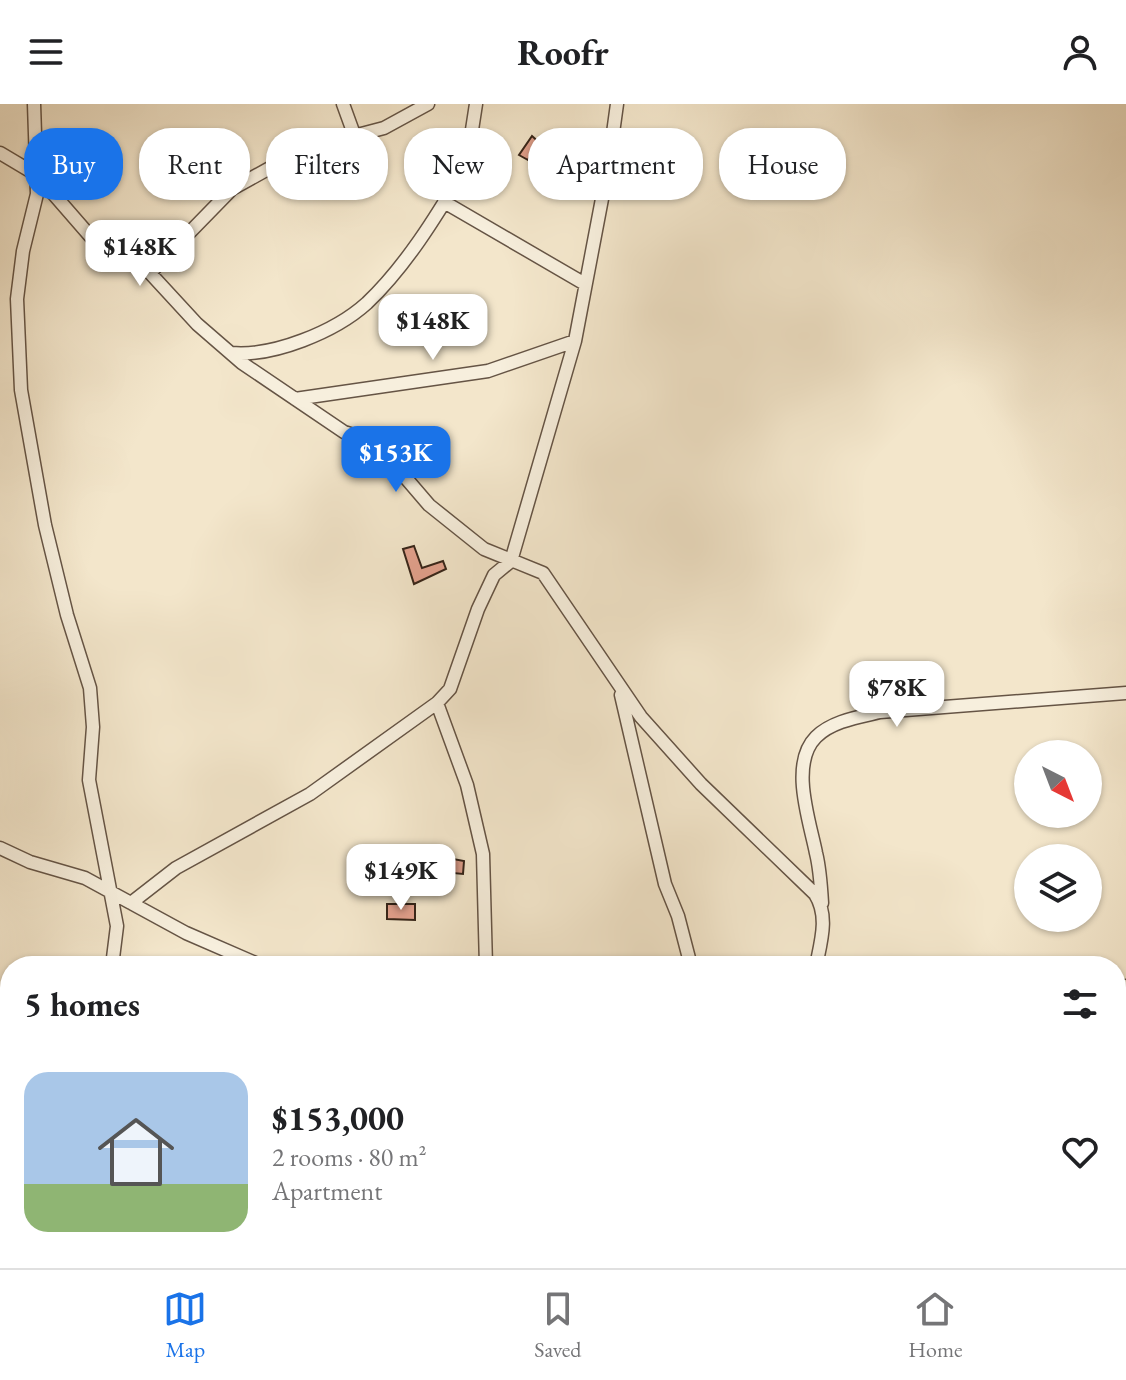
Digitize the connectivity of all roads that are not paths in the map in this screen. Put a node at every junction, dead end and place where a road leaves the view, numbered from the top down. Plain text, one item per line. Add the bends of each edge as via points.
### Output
1 (34, 104) edge
2 (343, 104) edge
3 (428, 104) edge
4 (476, 104) edge
5 (617, 104) edge
6 (35, 128) edge
7 (352, 128) edge
8 (383, 128) edge
9 (0, 153) edge
10 (24, 167) edge
11 (266, 170) edge
12 (36, 200) edge
13 (59, 200) edge
14 (444, 202) junction
15 (150, 273) junction
16 (585, 284) junction
17 (575, 341) junction
18 (229, 353) junction
19 (295, 399) junction
20 (511, 561) junction
21 (618, 684) junction
22 (1126, 693) edge
23 (437, 703) junction
24 (0, 848) edge
25 (112, 893) junction
26 (131, 903) junction
27 (822, 906) junction
28 (113, 956) edge
29 (239, 956) edge
30 (486, 956) edge
31 (688, 956) edge
32 (818, 956) edge
33 (87, 1268) edge
34 (106, 1268) edge

1 - 6 street
2 - 7 street
3 - 8 street
4 - 14 street via 467,162
5 - 16 street
9 - 10 street
11 - 15 street via 232,189
12 - 25 street via 17,299 21,390 45,525 90,688 89,780
13 - 15 street via 97,244
14 - 16 street
14 - 18 street via 358,311 283,348 263,354
15 - 18 street
16 - 17 street
17 - 19 street via 488,371
17 - 20 street
18 - 19 street
19 - 20 street via 344,432 375,442 444,518 484,549
20 - 21 street via 543,573
20 - 23 street via 494,575 450,689
21 - 27 street via 679,760
21 - 31 street via 665,884
22 - 27 street via 880,712 824,731 809,748 804,789
23 - 26 street via 310,794 176,868
23 - 30 street via 467,785 483,854
24 - 25 street
25 - 26 street
25 - 28 street via 117,926
26 - 29 street
27 - 32 street
33 - 34 street

